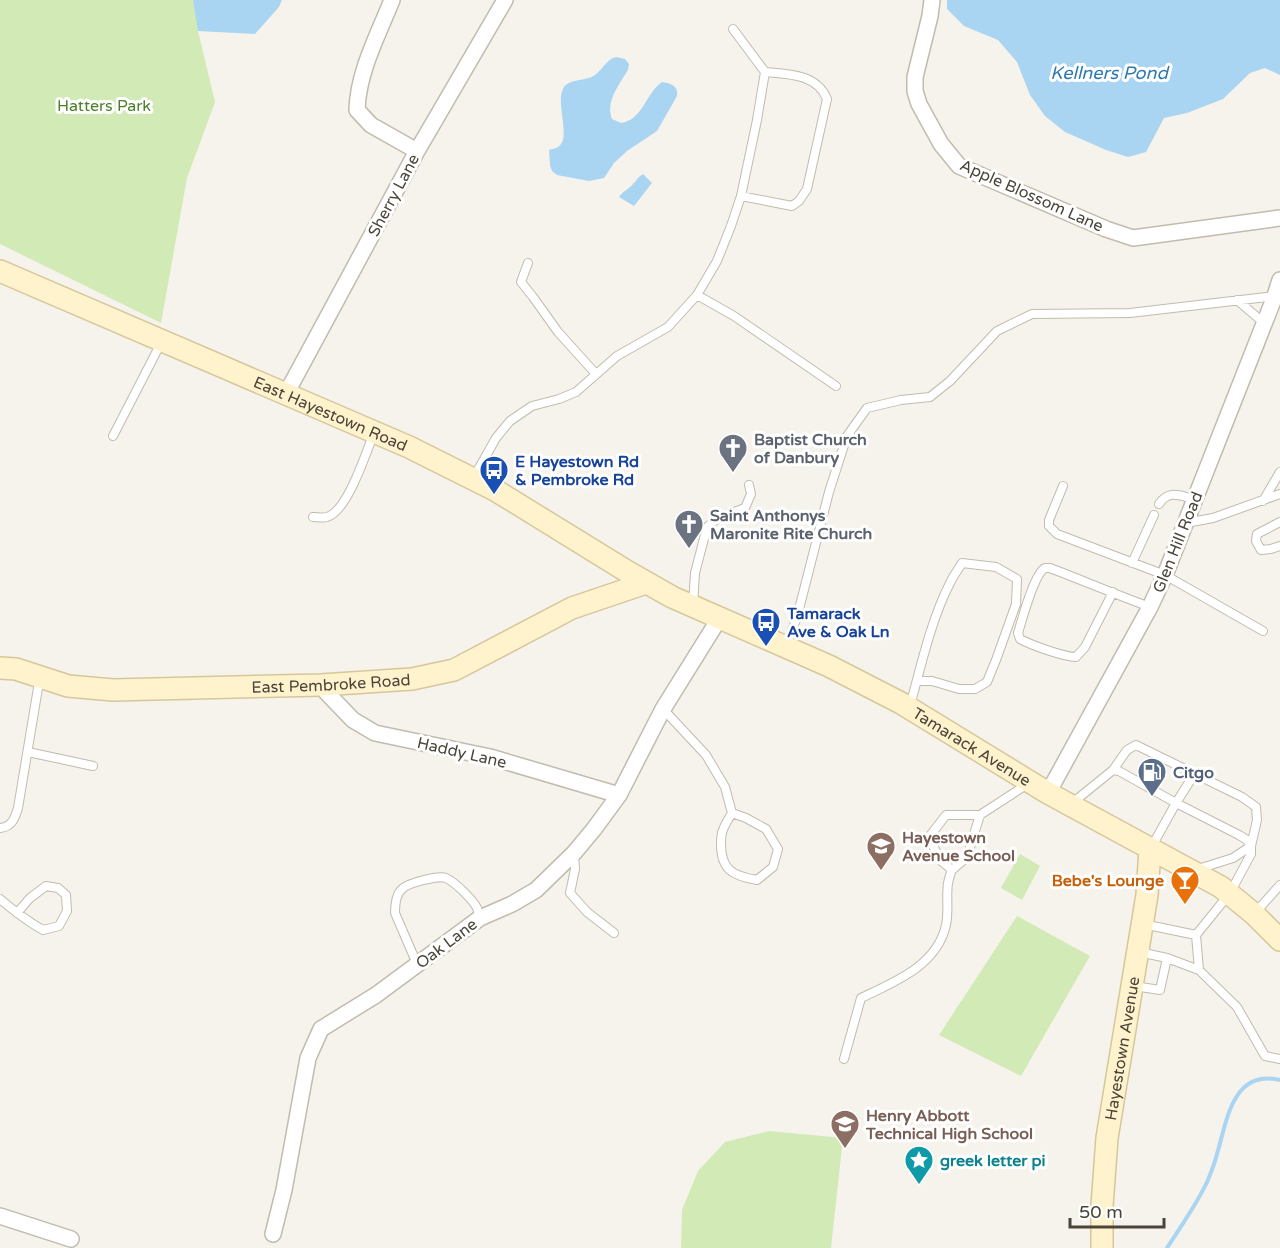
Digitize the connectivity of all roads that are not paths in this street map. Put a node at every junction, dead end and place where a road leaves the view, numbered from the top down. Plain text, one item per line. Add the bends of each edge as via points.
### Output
1 (392, 0) edge
2 (506, 0) edge
3 (932, 0) edge
4 (733, 29) dead end
5 (765, 72) junction
6 (417, 151) junction
7 (741, 196) junction
8 (1280, 218) edge
9 (528, 263) dead end
10 (0, 271) edge
11 (1280, 280) edge
12 (698, 295) junction
13 (1275, 296) junction
14 (1237, 300) junction
15 (1264, 323) junction
16 (162, 342) junction
17 (596, 374) junction
18 (836, 386) dead end
19 (286, 394) junction
20 (374, 432) junction
21 (113, 436) dead end
22 (1280, 472) edge
23 (473, 478) junction
24 (749, 484) dead end
25 (1063, 486) dead end
26 (1280, 494) edge
27 (1195, 499) junction
28 (1263, 501) junction
29 (1159, 504) dead end
30 (1154, 515) dead end
31 (313, 517) dead end
32 (1280, 522) edge
33 (1186, 523) junction
34 (1280, 546) edge
35 (1132, 563) junction
36 (1165, 575) junction
37 (646, 583) junction
38 (1113, 592) junction
39 (693, 607) junction
40 (1150, 607) junction
41 (719, 619) junction
42 (1263, 631) dead end
43 (785, 647) junction
44 (0, 668) edge
45 (44, 678) junction
46 (916, 681) junction
47 (321, 685) junction
48 (909, 708) junction
49 (663, 709) junction
50 (28, 752) junction
51 (93, 766) dead end
52 (1113, 770) junction
53 (1195, 772) junction
54 (1039, 787) junction
55 (619, 795) junction
56 (1176, 803) junction
57 (1070, 805) junction
58 (732, 813) junction
59 (980, 815) junction
60 (0, 828) edge
61 (1251, 846) junction
62 (1150, 849) junction
63 (574, 853) junction
64 (952, 870) junction
65 (1191, 871) junction
66 (1280, 885) edge
67 (1230, 893) junction
68 (0, 899) edge
69 (17, 913) junction
70 (1254, 914) junction
71 (480, 918) junction
72 (1143, 924) junction
73 (614, 933) dead end
74 (1196, 935) junction
75 (1280, 940) edge
76 (1138, 952) junction
77 (1167, 958) junction
78 (417, 964) junction
79 (1199, 970) junction
80 (1132, 986) junction
81 (844, 1059) dead end
82 (1280, 1059) edge
83 (0, 1216) edge
84 (273, 1234) dead end
85 (69, 1243) edge
86 (1102, 1248) edge

1 - 6 street via 364,68 357,110 371,125
2 - 6 street, Sherry Lane
3 - 8 street, Apple Blossom Lane via 915,91 941,144 958,166 1133,238
4 - 5 lane
5 - 7 lane
5 - 7 lane via 796,75 818,85 827,99 807,189 800,201 792,206
6 - 19 street, Sherry Lane
7 - 12 lane via 717,261
9 - 17 lane via 521,282
10 - 16 street, East Hayestown Road
11 - 13 street, Glen Hill Road
12 - 17 lane via 668,327 617,356
12 - 18 lane
13 - 14 lane
13 - 15 street, Glen Hill Road
14 - 15 lane
14 - 43 lane via 1130,313 1032,314 997,331 930,397 867,408 847,436 797,617
15 - 27 street, Glen Hill Road
16 - 19 street, East Hayestown Road
16 - 21 lane
17 - 23 lane via 576,392 532,406 510,421
19 - 20 street, East Hayestown Road
20 - 23 street, East Hayestown Road
20 - 31 lane via 349,494 337,511 328,517
22 - 28 lane
23 - 37 street, East Hayestown Road
24 - 39 lane via 751,494 745,508 718,518 707,527 695,573
25 - 35 lane via 1049,520 1053,531
26 - 28 lane
27 - 29 lane via 1172,494
27 - 33 street, Glen Hill Road
28 - 33 lane
30 - 35 lane
32 - 34 lane via 1257,534 1256,541 1261,550
33 - 36 street, Glen Hill Road
35 - 36 lane
36 - 40 street, Glen Hill Road
36 - 42 lane
37 - 39 street, Tamarack Avenue
37 - 47 street, East Pembroke Road via 572,608 454,670 412,679
38 - 38 lane via 1050,568 1042,570 1030,595 1018,633 1020,639 1072,657 1079,654
38 - 40 lane
39 - 41 street, Tamarack Avenue
40 - 54 street, Glen Hill Road
41 - 43 street, Tamarack Avenue
41 - 49 street, Oak Lane
43 - 48 street, Tamarack Avenue
44 - 45 street, East Pembroke Road
45 - 47 street, East Pembroke Road via 68,687 113,690
45 - 50 lane via 38,688
46 - 46 lane via 959,689 975,689 987,682 1016,604 1017,579 996,567 962,563 950,583
46 - 48 lane
47 - 55 street, Haddy Lane via 353,720 375,733 490,757
48 - 54 street, Tamarack Avenue
49 - 55 street, Oak Lane
49 - 58 lane via 706,755 725,787
50 - 51 lane
50 - 60 lane via 14,821
52 - 53 lane via 1127,750 1136,745
52 - 56 lane
52 - 57 lane
53 - 56 lane
53 - 61 lane via 1256,807
54 - 57 street, Tamarack Avenue
54 - 59 lane
55 - 63 street, Oak Lane
56 - 61 lane via 1239,835
56 - 62 lane
57 - 62 street, Tamarack Avenue
58 - 58 lane via 722,832 725,865 742,878 757,880 773,867 778,849 766,829
59 - 64 lane via 967,857
59 - 64 lane via 946,815 929,837 940,860
61 - 65 lane via 1233,858
61 - 67 lane via 1251,854
62 - 65 street, Tamarack Avenue
62 - 72 street, Hayestown Avenue
63 - 71 street, Oak Lane via 536,890
63 - 73 lane via 570,893
64 - 81 lane via 941,941 932,956 900,979 861,998
65 - 67 street, Tamarack Avenue
66 - 70 lane
67 - 70 street, Tamarack Avenue
67 - 74 lane
68 - 69 lane
69 - 69 lane via 43,930 59,926 67,911 66,895 58,888 46,886
70 - 75 street, Tamarack Avenue
71 - 78 street, Oak Lane
71 - 78 lane via 470,898 446,878 408,884 400,890 395,913
72 - 74 lane
72 - 76 street, Hayestown Avenue
74 - 79 lane
76 - 77 lane
76 - 80 street, Hayestown Avenue
77 - 79 lane
77 - 80 lane via 1160,990
78 - 84 street, Oak Lane via 376,996 321,1029 308,1058
79 - 82 lane via 1237,1007 1265,1056
80 - 86 street, Hayestown Avenue via 1107,1138
83 - 85 street

